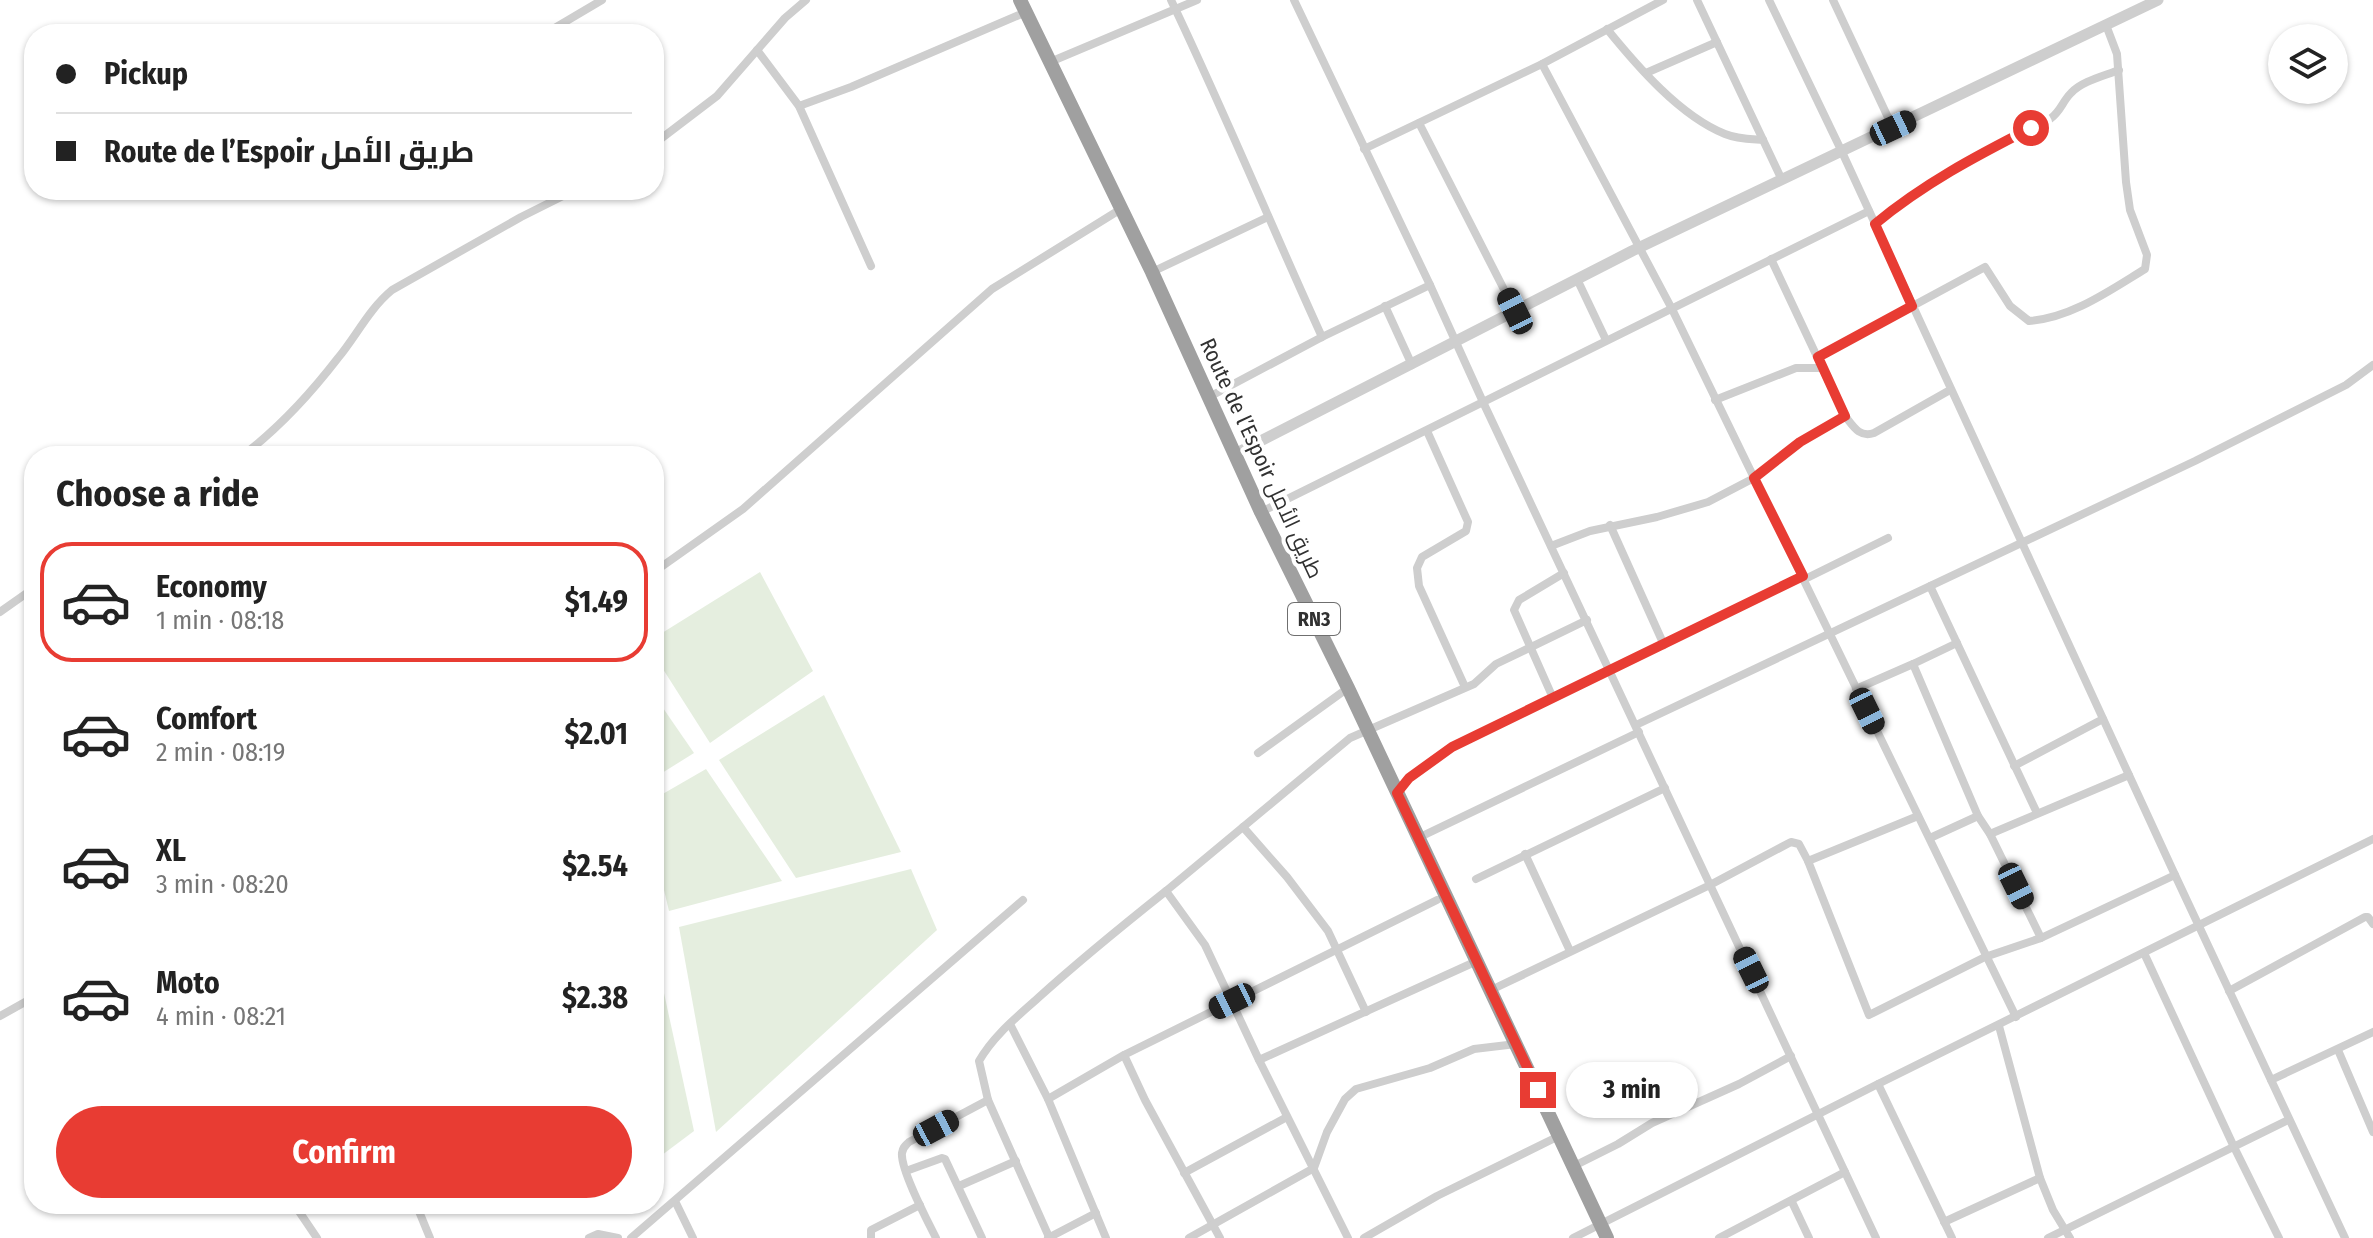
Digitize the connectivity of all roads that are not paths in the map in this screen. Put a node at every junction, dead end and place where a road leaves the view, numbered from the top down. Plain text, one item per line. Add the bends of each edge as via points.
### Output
1 (602, 0) edge
2 (806, 0) edge
3 (1197, 0) edge
4 (1294, 0) edge
5 (1663, 0) edge
6 (1697, 0) edge
7 (1769, 0) edge
8 (1833, 0) edge
9 (2158, 0) edge
10 (1173, 4) edge
11 (1023, 6) edge
12 (561, 24) edge
13 (2106, 25) junction
14 (1607, 29) junction
15 (1717, 42) junction
16 (757, 50) junction
17 (1050, 62) junction
18 (1542, 64) junction
19 (2119, 70) junction
20 (1646, 73) junction
21 (799, 106) junction
22 (1419, 123) junction
23 (1893, 128) junction
24 (664, 136) edge
25 (1763, 140) junction
26 (1364, 149) junction
27 (1842, 152) junction
28 (1781, 178) junction
29 (555, 200) edge
30 (1121, 209) junction
31 (1869, 211) junction
32 (1268, 217) junction
33 (1875, 224) junction
34 (1640, 247) junction
35 (1771, 259) junction
36 (871, 266) dead end
37 (1152, 272) junction
38 (1577, 279) junction
39 (1430, 285) junction
40 (1385, 306) junction
41 (1912, 306) junction
42 (1672, 309) junction
43 (1515, 311) junction
44 (1322, 337) junction
45 (1606, 340) junction
46 (1457, 342) junction
47 (1818, 357) junction
48 (1412, 365) junction
49 (2373, 365) edge
50 (1822, 368) junction
51 (1950, 390) junction
52 (1209, 397) junction
53 (1715, 400) junction
54 (1483, 402) junction
55 (1845, 416) junction
56 (1427, 431) junction
57 (253, 446) edge
58 (1235, 454) junction
59 (1754, 478) junction
60 (1261, 512) junction
61 (1610, 525) junction
62 (1888, 538) dead end
63 (2023, 542) junction
64 (1551, 546) junction
65 (664, 565) edge
66 (1564, 573) junction
67 (1804, 578) junction
68 (1930, 586) junction
69 (24, 595) edge
70 (0, 612) edge
71 (1587, 620) junction
72 (1830, 633) junction
73 (1957, 643) junction
74 (1664, 645) junction
75 (1529, 646) junction
76 (1913, 664) junction
77 (1611, 672) junction
78 (1465, 687) junction
79 (1348, 688) junction
80 (1856, 689) junction
81 (1553, 698) junction
82 (2103, 719) junction
83 (1367, 728) junction
84 (1637, 729) junction
85 (1258, 753) dead end
86 (2014, 766) junction
87 (2129, 775) junction
88 (1665, 788) junction
89 (1397, 793) junction
90 (2037, 813) junction
91 (1918, 816) junction
92 (1978, 816) junction
93 (1243, 827) junction
94 (1990, 834) junction
95 (1418, 838) junction
96 (1930, 838) junction
97 (2373, 839) edge
98 (1525, 854) junction
99 (1808, 861) junction
100 (2175, 875) junction
101 (1476, 879) dead end
102 (1710, 885) junction
103 (1166, 891) junction
104 (1023, 900) dead end
105 (1437, 900) dead end
106 (2373, 924) edge
107 (2199, 925) junction
108 (2041, 938) junction
109 (1338, 948) junction
110 (1570, 951) junction
111 (2144, 953) junction
112 (1985, 957) junction
113 (1477, 961) junction
114 (1491, 990) junction
115 (2229, 991) junction
116 (1232, 1001) junction
117 (24, 1003) edge
118 (1366, 1012) junction
119 (0, 1016) edge
120 (2016, 1017) junction
121 (1010, 1024) junction
122 (1999, 1026) junction
123 (2373, 1032) edge
124 (1516, 1044) junction
125 (2338, 1050) junction
126 (1124, 1055) junction
127 (1791, 1056) junction
128 (1259, 1060) junction
129 (2271, 1080) junction
130 (1878, 1084) junction
131 (1048, 1099) junction
132 (988, 1100) junction
133 (1817, 1114) junction
134 (1287, 1117) junction
135 (2288, 1120) junction
136 (2373, 1132) edge
137 (1559, 1136) junction
138 (2234, 1147) junction
139 (1016, 1161) junction
140 (1574, 1166) junction
141 (1314, 1168) junction
142 (906, 1171) junction
143 (1845, 1172) junction
144 (1184, 1173) junction
145 (2040, 1178) junction
146 (959, 1186) junction
147 (675, 1201) junction
148 (1792, 1202) junction
149 (920, 1205) junction
150 (664, 1210) edge
151 (1096, 1213) junction
152 (301, 1214) edge
153 (420, 1214) edge
154 (660, 1214) edge
155 (1944, 1222) junction
156 (1214, 1226) junction
157 (1604, 1231) edge
158 (2068, 1234) edge
159 (317, 1238) edge
160 (430, 1238) edge
161 (589, 1238) edge
162 (618, 1238) edge
163 (631, 1238) edge
164 (693, 1238) edge
165 (871, 1238) edge
166 (936, 1238) edge
167 (982, 1238) edge
168 (1049, 1238) edge
169 (1106, 1238) edge
170 (1189, 1238) edge
171 (1220, 1238) edge
172 (1348, 1238) edge
173 (1364, 1238) edge
174 (1573, 1238) edge
175 (1719, 1238) edge
176 (1809, 1238) edge
177 (1876, 1238) edge
178 (1952, 1238) edge
179 (2048, 1238) edge
180 (2279, 1238) edge
181 (2345, 1238) edge

1 - 12 street
2 - 16 street
3 - 10 street
4 - 26 street
5 - 14 street
6 - 15 street
7 - 27 street
8 - 23 street
9 - 13 street
10 - 17 street
10 - 32 street
11 - 17 highway, Route de l’Espoir طريق الأمل / RN3
11 - 21 street via 905,65
13 - 19 street
13 - 23 street
14 - 18 street
14 - 20 street
15 - 20 street
15 - 25 street
16 - 21 street
16 - 24 street via 717,96
17 - 30 highway, Route de l’Espoir طريق الأمل / RN3
18 - 22 street
18 - 34 street
19 - 33 street via 2080,86 2050,119 1955,166
19 - 41 street via 2126,182 2147,255 2145,269 2050,320 2029,321 2010,306 1985,267
20 - 25 street via 1712,128
21 - 36 street
22 - 26 street
22 - 43 street
23 - 27 street
25 - 28 street
26 - 39 street
27 - 28 street
27 - 31 street
28 - 34 street
29 - 57 street via 392,290 299,403
30 - 37 highway, Route de l’Espoir طريق الأمل / RN3
30 - 65 street via 992,289 743,509
31 - 33 street
31 - 35 street
32 - 37 street
32 - 44 street
33 - 41 street
34 - 38 street
34 - 42 street
35 - 42 street
35 - 47 street
37 - 52 highway, Route de l’Espoir طريق الأمل / RN3
38 - 43 street
38 - 45 street
39 - 40 street
39 - 46 street
40 - 44 street
40 - 48 street
41 - 47 street
41 - 51 street
42 - 45 street
42 - 53 street
43 - 46 street
44 - 52 street
45 - 54 street
46 - 48 street
46 - 54 street
47 - 50 street
48 - 58 street
49 - 63 street via 2346,385
50 - 53 street via 1796,368
50 - 55 street
51 - 55 street via 1867,435
51 - 63 street
52 - 58 highway, Route de l’Espoir طريق الأمل / RN3
53 - 59 street
54 - 56 street
54 - 64 street
55 - 59 street
56 - 60 street
56 - 78 street via 1468,522 1466,531 1422,557 1419,586
58 - 60 highway, Route de l’Espoir طريق الأمل / RN3
59 - 61 street via 1708,502
59 - 67 street
60 - 79 highway, Route de l’Espoir طريق الأمل / RN3
61 - 64 street
61 - 74 street
62 - 67 street
63 - 68 street
63 - 82 street
64 - 66 street
66 - 71 street
66 - 75 street via 1519,600 1514,610
67 - 72 street
67 - 74 street
68 - 72 street
68 - 73 street
69 - 70 street
71 - 75 street
71 - 77 street
72 - 80 street
72 - 84 street
73 - 76 street
73 - 86 street
74 - 77 street
75 - 78 street
75 - 81 street
76 - 80 street
76 - 92 street
77 - 81 street
77 - 84 street
78 - 83 street
79 - 83 highway, Route de l’Espoir طريق الأمل / RN3
79 - 85 street
80 - 91 street
81 - 89 street via 1452,747
82 - 86 street
82 - 87 street
83 - 89 highway, Route de l’Espoir طريق الأمل / RN3
83 - 93 street
84 - 88 street
84 - 95 street
86 - 90 street
87 - 90 street
87 - 100 street
88 - 98 street
88 - 102 street
89 - 95 highway, Route de l’Espoir طريق الأمل / RN3
90 - 94 street
91 - 96 street
91 - 99 street
92 - 94 street
92 - 96 street
93 - 103 street
93 - 109 street
94 - 108 street
95 - 113 highway, Route de l’Espoir طريق الأمل / RN3
96 - 112 street
97 - 107 street
98 - 101 street
98 - 110 street
99 - 102 street via 1799,844 1791,842
99 - 112 street via 1869,1015
100 - 107 street
100 - 108 street
102 - 110 street
102 - 127 street
103 - 116 street via 1205,945
103 - 121 street
104 - 147 street
105 - 109 street
106 - 115 street via 2365,917
107 - 111 street
107 - 115 street
108 - 112 street
109 - 116 street
109 - 118 street
110 - 114 street
111 - 120 street
111 - 138 street
112 - 120 street
113 - 114 highway, Route de l’Espoir طريق الأمل / RN3
113 - 118 street
114 - 124 highway, Route de l’Espoir طريق الأمل / RN3
115 - 129 street
116 - 126 street
116 - 128 street
117 - 119 street
118 - 128 street
120 - 122 street
121 - 131 street
121 - 132 street via 979,1061
122 - 130 street
122 - 145 street
123 - 125 street
124 - 137 highway, Route de l’Espoir طريق الأمل / RN3
124 - 141 street via 1474,1049 1356,1089 1327,1132
125 - 129 street
125 - 136 street
126 - 131 street
126 - 144 street
127 - 133 street
127 - 140 street
128 - 134 street
129 - 135 street
130 - 133 street
130 - 155 street
131 - 151 street
132 - 139 street
132 - 142 street via 905,1146
133 - 143 street
133 - 157 street
134 - 141 street
134 - 144 street
135 - 138 street
135 - 181 street
137 - 140 highway, Route de l’Espoir طريق الأمل / RN3
137 - 173 street
138 - 158 street
138 - 180 street
139 - 146 street
139 - 168 street
140 - 157 highway, Route de l’Espoir طريق الأمل / RN3
141 - 156 street
141 - 172 street
142 - 146 street via 943,1158
142 - 149 street
143 - 148 street
143 - 177 street
144 - 156 street
145 - 155 street
145 - 158 street
146 - 167 street
147 - 150 street
147 - 164 street
148 - 175 street
148 - 176 street
149 - 165 street via 871,1230
149 - 166 street
151 - 168 street
151 - 169 street
152 - 159 street
153 - 160 street
154 - 163 street
155 - 178 street
156 - 170 street
156 - 171 street
157 - 174 street
158 - 179 street
161 - 162 street

